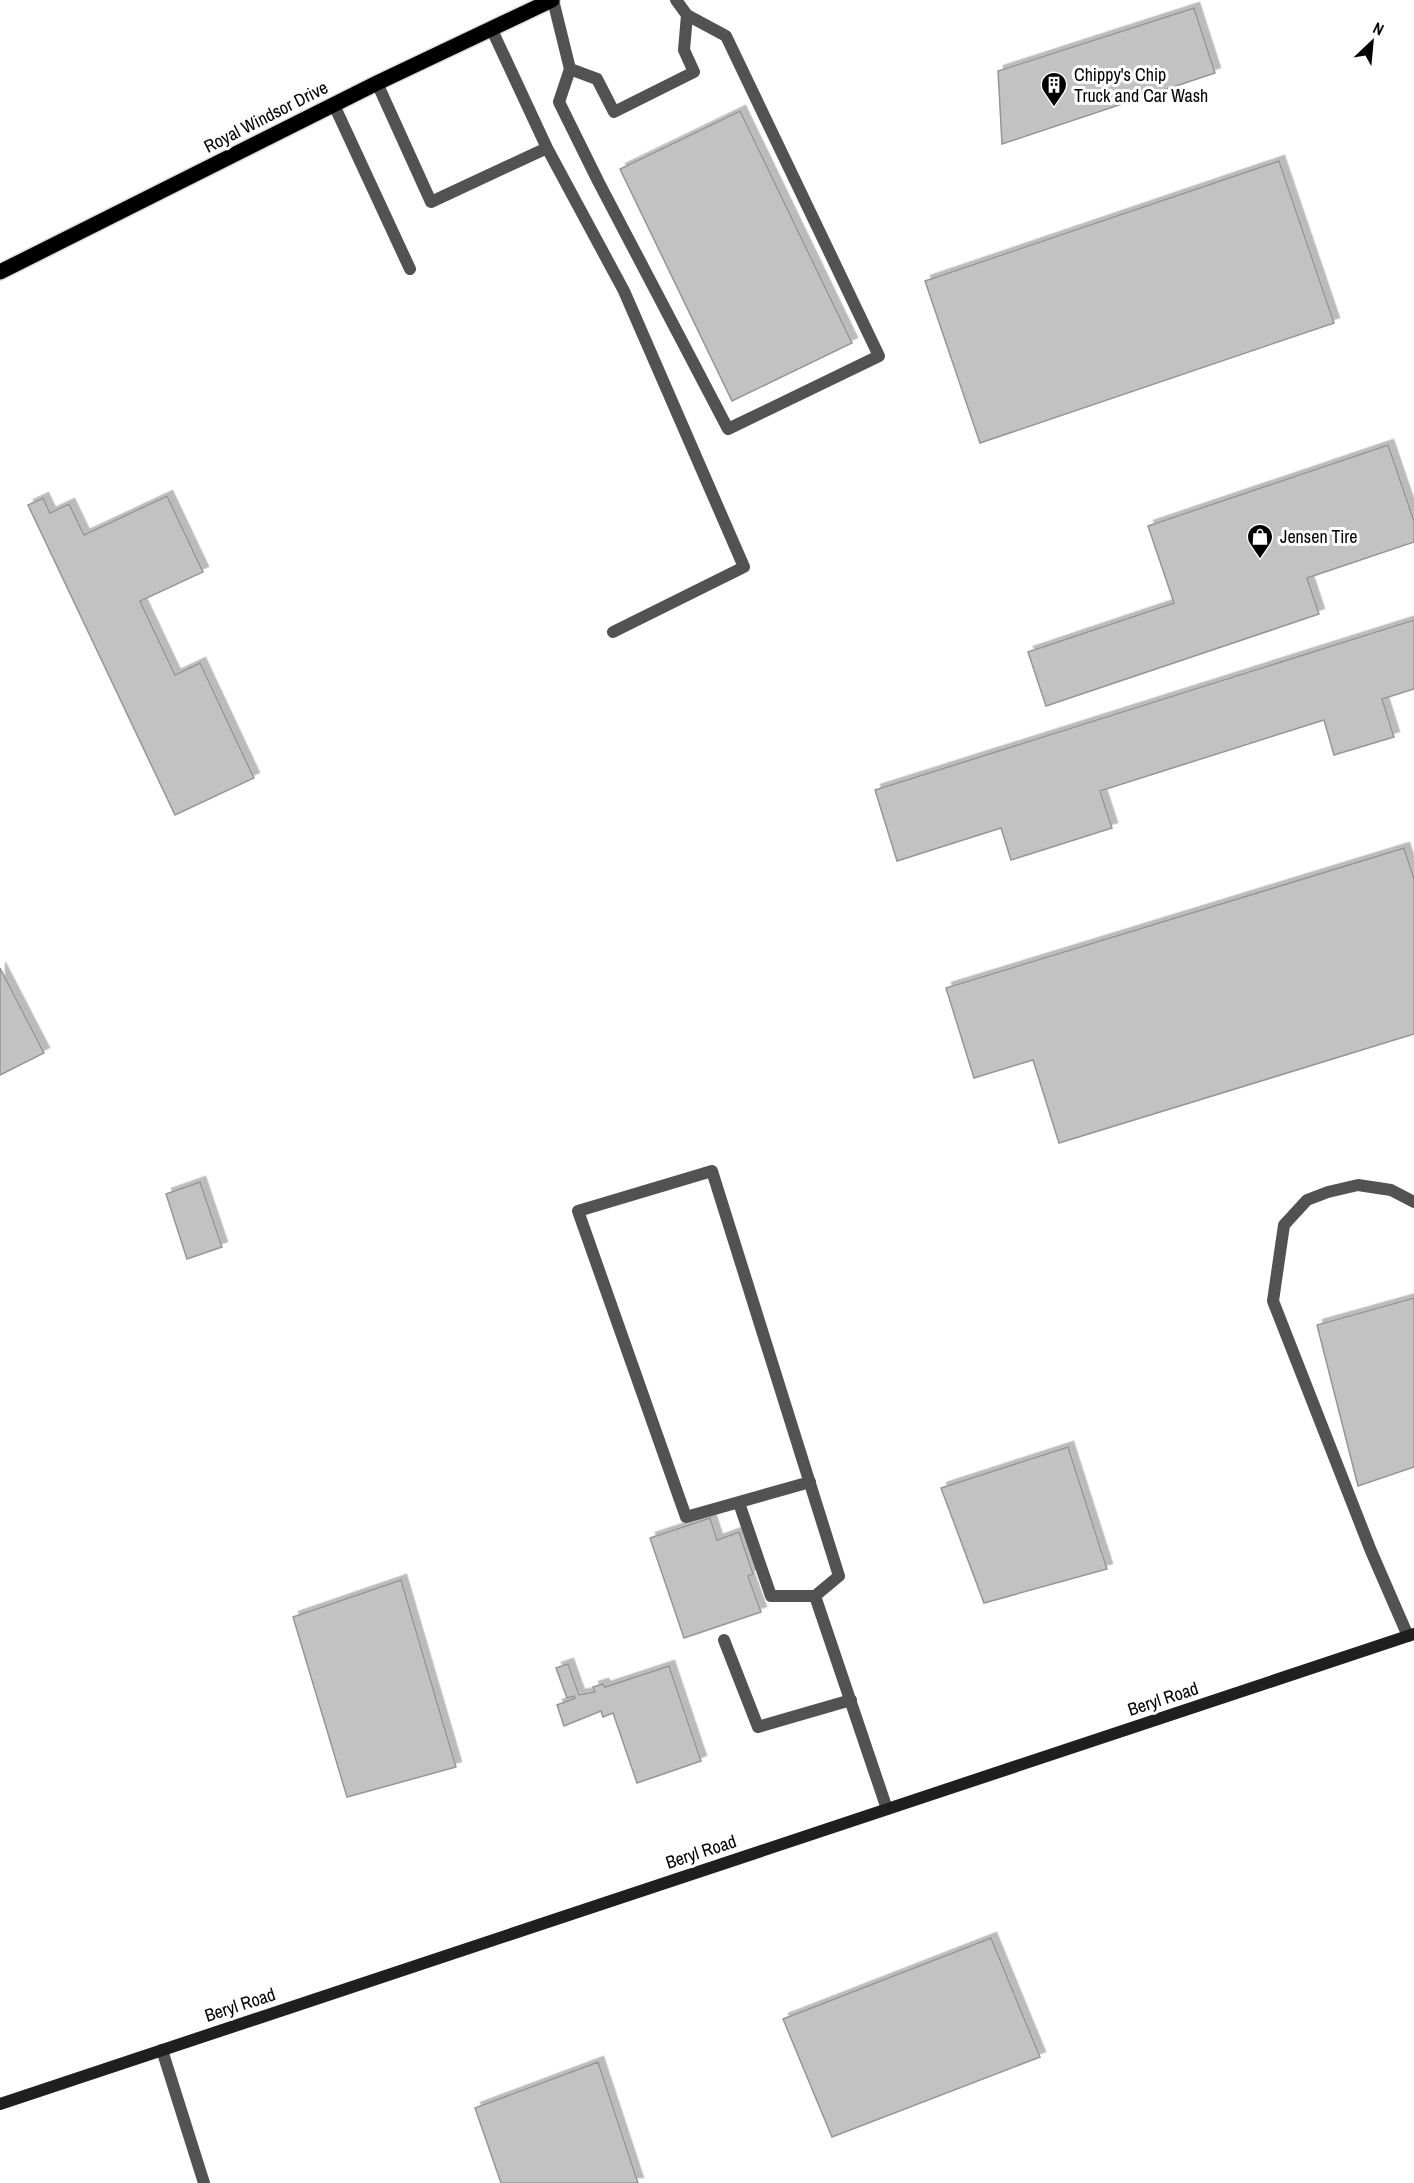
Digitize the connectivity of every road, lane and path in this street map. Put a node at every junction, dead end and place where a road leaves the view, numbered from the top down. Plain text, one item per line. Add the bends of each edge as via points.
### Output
1 (552, 0) edge
2 (676, 0) edge
3 (687, 15) junction
4 (492, 30) junction
5 (570, 69) junction
6 (377, 84) junction
7 (334, 105) junction
8 (547, 148) junction
9 (410, 269) dead end
10 (0, 272) edge
11 (613, 632) dead end
12 (1414, 1202) edge
13 (810, 1482) junction
14 (739, 1503) junction
15 (816, 1596) junction
16 (1411, 1635) edge
17 (724, 1640) dead end
18 (851, 1700) junction
19 (887, 1809) junction
20 (162, 2050) junction
21 (0, 2104) edge
22 (204, 2183) edge

1 - 4 main road, Royal Windsor Drive
1 - 5 lane
2 - 3 lane
3 - 5 lane via 684,50 694,72 614,112 597,79
3 - 5 lane via 726,36 879,356 728,429 559,102
4 - 6 main road, Royal Windsor Drive
4 - 8 lane
6 - 7 main road, Royal Windsor Drive
6 - 8 lane via 431,202
7 - 9 lane
7 - 10 main road, Royal Windsor Drive
8 - 11 lane via 624,291 744,567
12 - 16 lane via 1391,1190 1358,1185 1307,1200 1284,1225 1272,1301 1371,1551
13 - 14 lane
13 - 14 lane via 712,1171 578,1211 686,1517
13 - 15 lane via 839,1576
14 - 15 lane via 771,1596
15 - 18 lane
16 - 19 street, Beryl Road
17 - 18 lane via 758,1726
18 - 19 lane
19 - 20 street, Beryl Road
20 - 21 street, Beryl Road
20 - 22 lane

